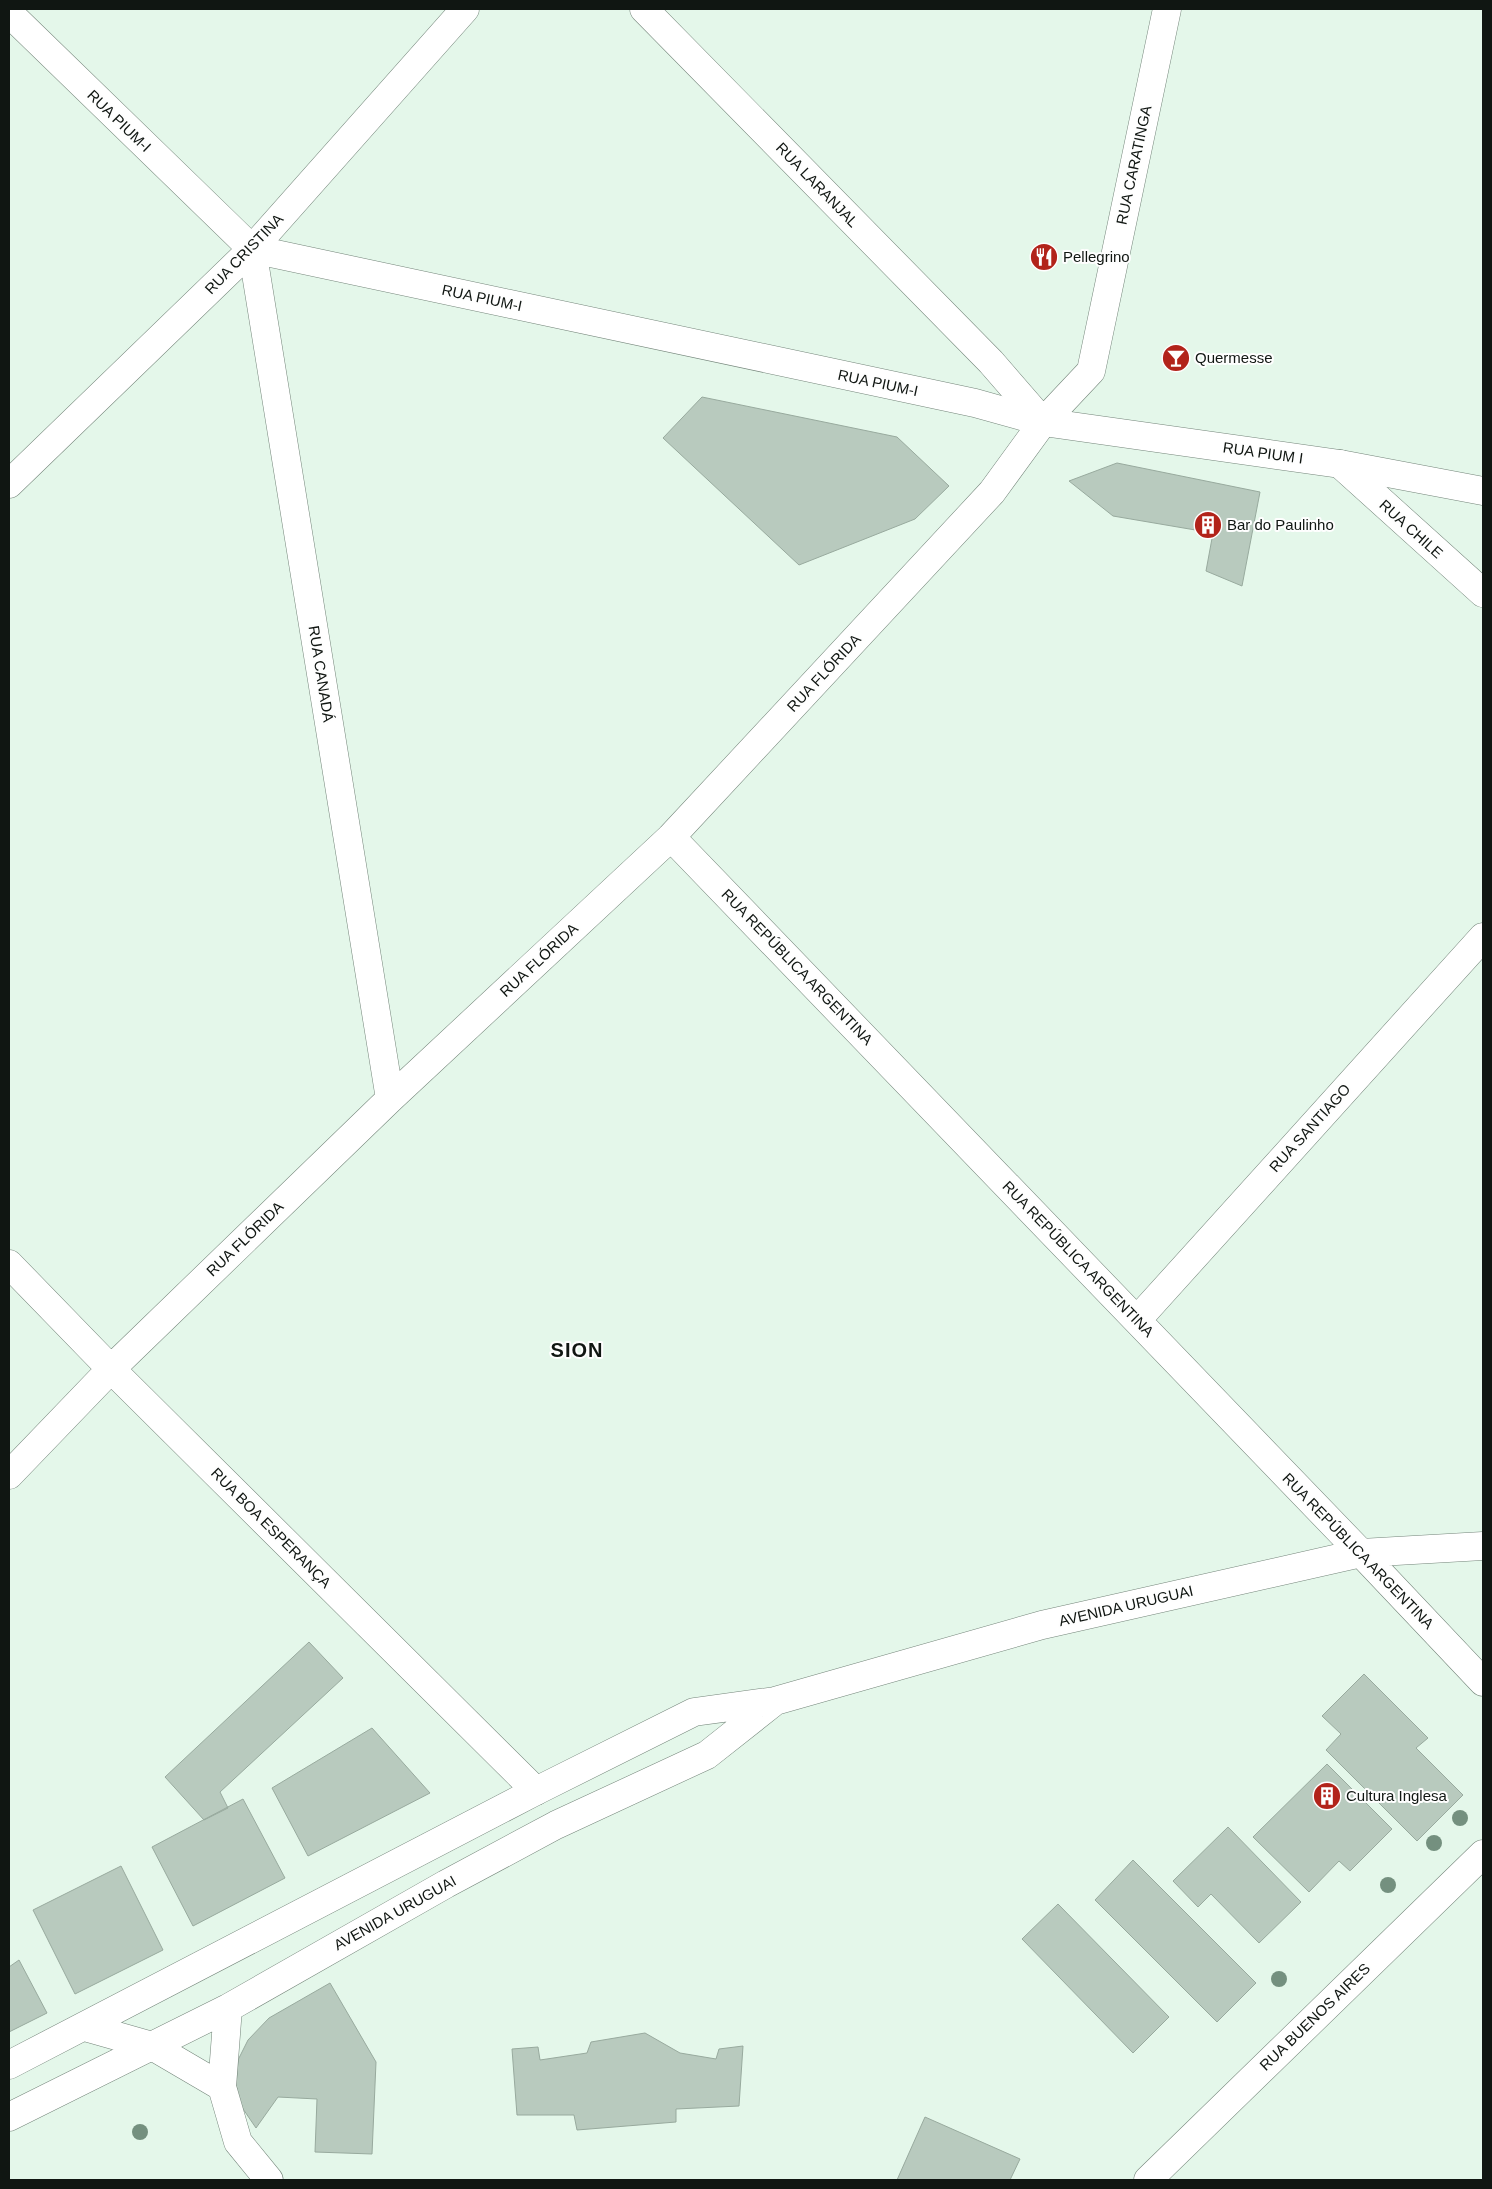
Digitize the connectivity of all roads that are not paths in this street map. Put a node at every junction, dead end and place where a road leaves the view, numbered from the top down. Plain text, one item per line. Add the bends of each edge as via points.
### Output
1 (465, 9) edge
2 (644, 9) edge
3 (1167, 9) edge
4 (9, 13) edge
5 (252, 249) junction
6 (990, 362) junction
7 (975, 403) junction
8 (1043, 422) junction
9 (1340, 464) junction
10 (9, 484) edge
11 (1483, 490) edge
12 (1483, 593) edge
13 (671, 837) junction
14 (1483, 937) edge
15 (390, 1099) junction
16 (9, 1264) edge
17 (1137, 1320) junction
18 (111, 1369) junction
19 (9, 1475) edge
20 (1483, 1546) edge
21 (1361, 1553) junction
22 (1483, 1682) edge
23 (775, 1701) junction
24 (536, 1791) junction
25 (1483, 1854) edge
26 (228, 2008) junction
27 (85, 2027) junction
28 (152, 2046) junction
29 (9, 2065) edge
30 (222, 2087) junction
31 (9, 2118) edge
32 (269, 2180) edge
33 (1148, 2180) edge

1 - 5 street, RUA CRISTINA
2 - 6 street, RUA LARANJAL
3 - 8 street, RUA CARATINGA via 1091,371
4 - 5 street, RUA PIUM-I
5 - 7 street, RUA PIUM-I
5 - 10 street, RUA CRISTINA
5 - 15 street, RUA CANADÁ
6 - 7 street via 992,384
6 - 8 street, RUA LARANJAL
7 - 8 street, RUA PIUM-I
8 - 9 street, RUA PIUM I
8 - 13 street, RUA FLÓRIDA via 992,492
9 - 11 street, RUA PIUM I
9 - 12 street, RUA CHILE
13 - 15 street, RUA FLÓRIDA
13 - 17 street, RUA REPÚBLICA ARGENTINA
14 - 17 street, RUA SANTIAGO
15 - 18 street, RUA FLÓRIDA
16 - 18 street, RUA BOA ESPERANÇA
17 - 21 street, RUA REPÚBLICA ARGENTINA
18 - 19 street, RUA FLÓRIDA
18 - 24 street, RUA BOA ESPERANÇA
20 - 21 street, AVENIDA URUGUAI
21 - 22 street, RUA REPÚBLICA ARGENTINA
21 - 23 street, AVENIDA URUGUAI via 1042,1625
23 - 24 street, AVENIDA URUGUAI via 694,1712
23 - 26 street, AVENIDA URUGUAI via 707,1755 556,1825
24 - 27 street, AVENIDA URUGUAI
25 - 33 street, RUA BUENOS AIRES
26 - 28 street, AVENIDA URUGUAI
26 - 30 street
27 - 28 street
27 - 29 street, AVENIDA URUGUAI
28 - 30 street
28 - 31 street, AVENIDA URUGUAI
30 - 32 street via 238,2142

